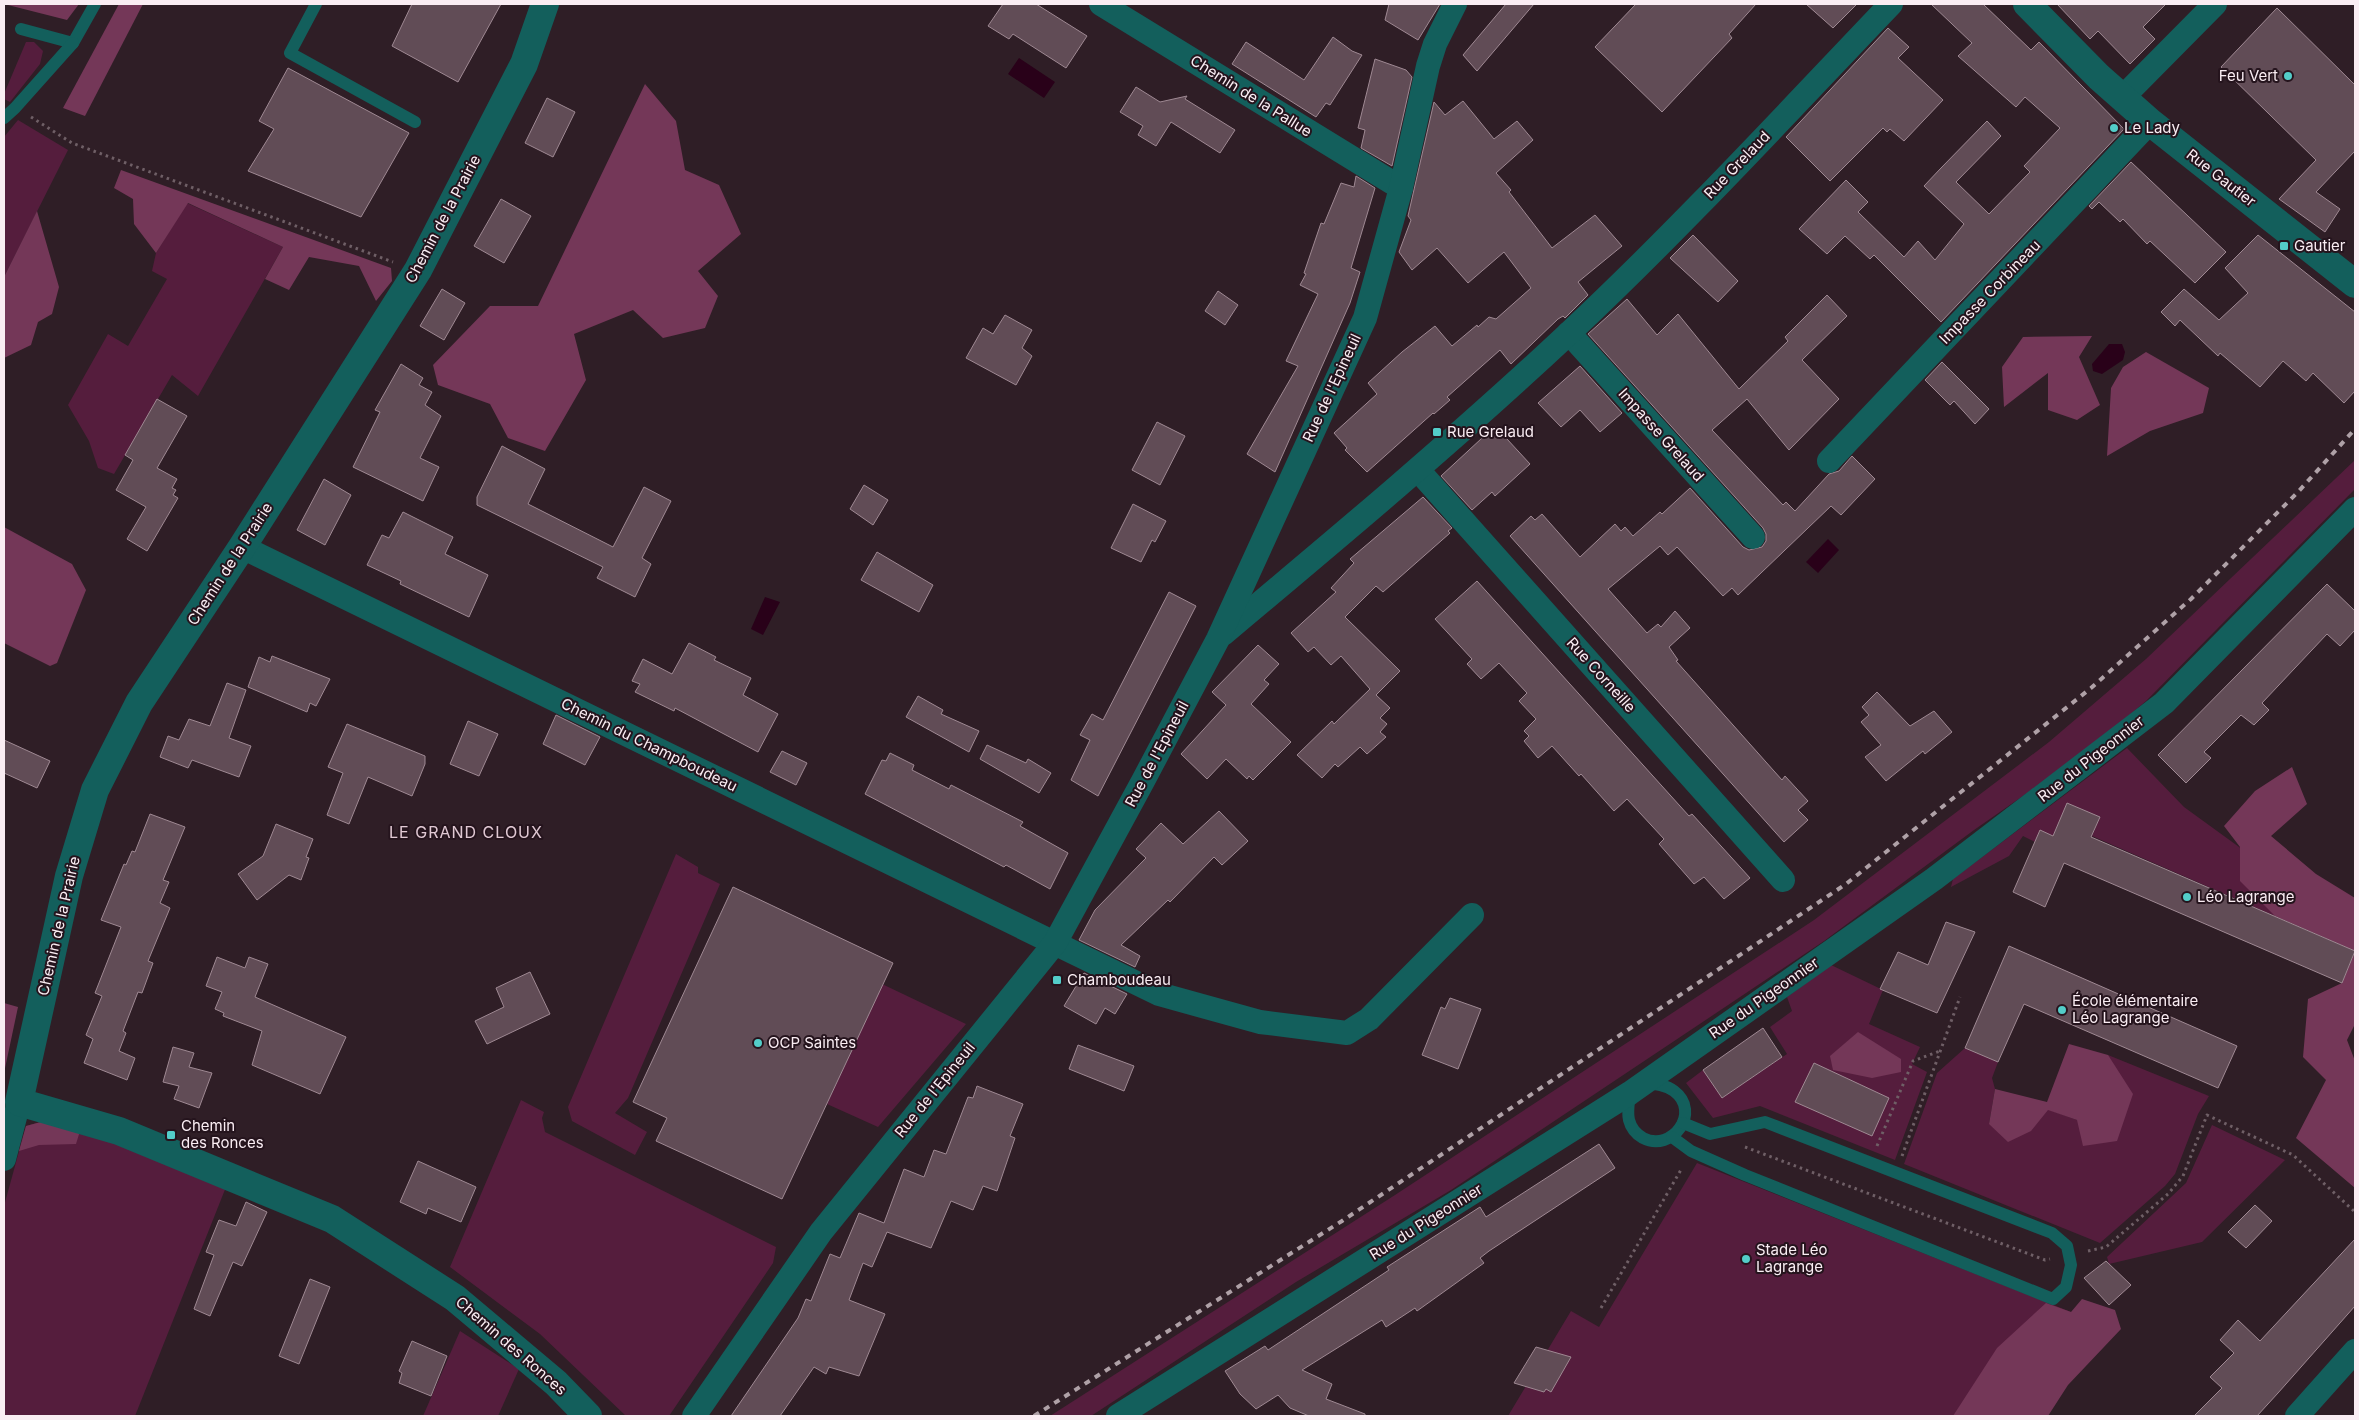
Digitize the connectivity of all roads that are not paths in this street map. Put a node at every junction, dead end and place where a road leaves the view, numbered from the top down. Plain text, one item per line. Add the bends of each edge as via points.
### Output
1 (94, 4) edge
2 (316, 4) edge
3 (545, 4) edge
4 (1101, 4) edge
5 (1456, 4) edge
6 (1891, 4) edge
7 (2027, 4) edge
8 (2215, 4) edge
9 (21, 29) dead end
10 (73, 44) junction
11 (2122, 98) junction
12 (4, 118) edge
13 (415, 122) dead end
14 (2150, 122) junction
15 (1401, 188) junction
16 (2355, 284) edge
17 (1569, 333) junction
18 (1829, 461) dead end
19 (1418, 470) junction
20 (2355, 509) edge
21 (1753, 537) dead end
22 (242, 547) junction
23 (1218, 638) junction
24 (1783, 880) dead end
25 (1472, 915) dead end
26 (1055, 943) junction
27 (1637, 1088) junction
28 (19, 1102) junction
29 (1683, 1123) junction
30 (1672, 1137) junction
31 (4, 1159) edge
32 (2355, 1351) edge
33 (588, 1416) edge
34 (694, 1416) edge
35 (1118, 1416) edge
36 (2297, 1416) edge

1 - 10 lane
2 - 13 lane via 290,53
3 - 22 street, Chemin de la Prairie via 524,64 418,270
4 - 15 street, Chemin de la Pallue
5 - 15 street, Rue de l'Epineuil via 1435,44 1428,66
6 - 17 street, Rue Grelaud via 1686,219
7 - 11 street, Rue Gautier
8 - 11 street
9 - 10 lane
10 - 12 lane
11 - 14 street, Rue Gautier
14 - 16 street, Rue Gautier
14 - 18 street, Impasse Corbineau
15 - 23 street, Rue de l'Epineuil via 1364,318
17 - 19 street, Rue Grelaud
17 - 21 street, Impasse Grelaud
19 - 23 street, Rue Grelaud
19 - 24 street, Rue Corneille
20 - 27 street, Rue du Pigeonnier via 2164,703 1934,879
22 - 26 street, Chemin du Champboudeau
22 - 28 street, Chemin de la Prairie via 139,703 95,790 69,876
23 - 26 street, Rue de l'Epineuil
25 - 26 street, Chemin du Champboudeau via 1369,1019 1347,1033 1260,1022 1159,994
26 - 34 street, Rue de l'Epineuil via 821,1232
27 - 29 lane via 1667,1087 1674,1091 1684,1106
27 - 30 lane via 1629,1120 1638,1135 1655,1142
27 - 35 street, Rue du Pigeonnier
28 - 31 street, Chemin de la Prairie
28 - 33 street, Chemin des Ronces via 120,1131 332,1219 455,1298 556,1382
29 - 30 lane
29 - 30 lane via 1710,1134 1765,1122 2052,1233 2067,1246 2071,1265 2066,1287 2053,1299 1745,1175 1691,1151
32 - 36 street

